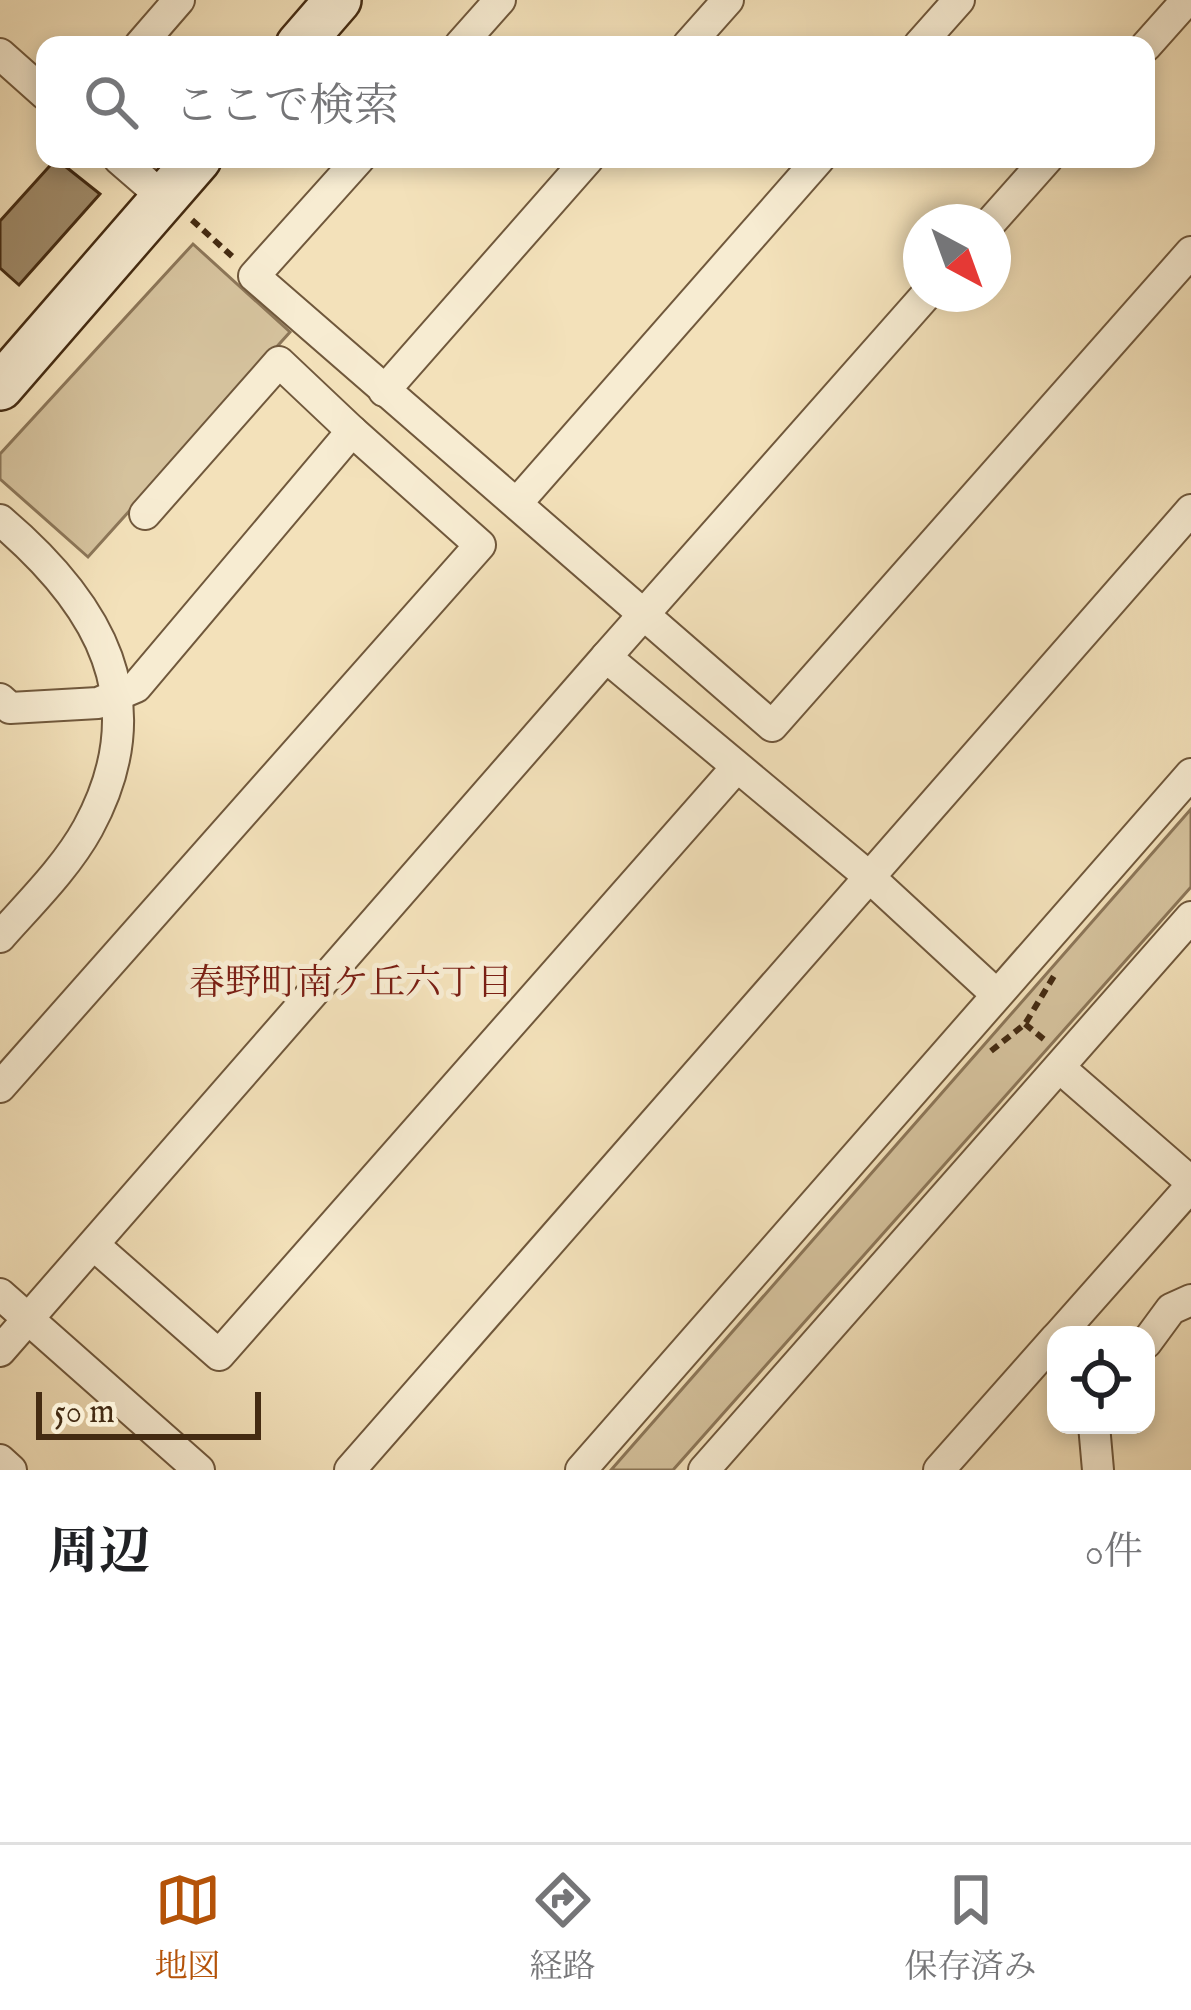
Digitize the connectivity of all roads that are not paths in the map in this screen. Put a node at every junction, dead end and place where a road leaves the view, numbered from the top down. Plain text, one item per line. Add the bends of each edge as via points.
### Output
1 (179, 0) edge
2 (338, 0) edge
3 (500, 0) edge
4 (728, 0) edge
5 (959, 0) edge
6 (1187, 0) edge
7 (148, 36) edge
8 (306, 36) edge
9 (468, 36) edge
10 (696, 36) edge
11 (927, 36) edge
12 (1155, 36) edge
13 (0, 54) edge
14 (36, 86) edge
15 (130, 168) edge
16 (194, 168) edge
17 (351, 168) edge
18 (580, 168) edge
19 (811, 168) edge
20 (1039, 168) edge
21 (1007, 204) edge
22 (178, 209) junction
23 (1191, 252) edge
24 (912, 312) edge
25 (0, 387) edge
26 (385, 391) junction
27 (352, 431) junction
28 (517, 503) junction
29 (1191, 510) edge
30 (145, 514) dead end
31 (0, 520) edge
32 (644, 616) junction
33 (606, 657) junction
34 (121, 692) junction
35 (3, 709) edge
36 (736, 768) junction
37 (1191, 773) edge
38 (867, 875) junction
39 (1191, 916) edge
40 (0, 937) edge
41 (995, 994) junction
42 (1060, 1069) junction
43 (0, 1087) edge
44 (1191, 1184) edge
45 (95, 1246) junction
46 (0, 1294) edge
47 (1191, 1300) edge
48 (27, 1321) junction
49 (1068, 1326) edge
50 (1155, 1331) edge
51 (1047, 1349) edge
52 (0, 1351) edge
53 (1095, 1434) edge
54 (0, 1460) edge
55 (716, 1466) edge
56 (11, 1470) edge
57 (199, 1470) edge
58 (350, 1470) edge
59 (581, 1470) edge
60 (939, 1470) edge
61 (1098, 1470) edge

1 - 7 street
2 - 8 street
3 - 9 street
4 - 10 street
5 - 11 street
6 - 12 street
13 - 14 street
15 - 22 street
16 - 22 street
17 - 26 street via 254,277
18 - 26 street
19 - 28 street
20 - 21 street
22 - 25 street
23 - 32 street via 772,726
24 - 32 street
26 - 28 street
27 - 30 street via 279,362
27 - 34 street via 136,687
27 - 43 street via 480,545
28 - 32 street
29 - 38 street
31 - 34 street via 77,598
32 - 33 street
33 - 36 street
33 - 45 street
34 - 35 street via 98,703
34 - 40 street via 112,759 88,828
36 - 38 street
36 - 45 street via 219,1355
37 - 41 street
38 - 41 street
38 - 58 street
39 - 42 street
41 - 59 street
42 - 44 street
42 - 55 street
44 - 49 street
45 - 48 street
46 - 48 street
47 - 50 street via 1171,1309
48 - 52 street
48 - 57 street
51 - 60 street
53 - 61 street
54 - 56 street

